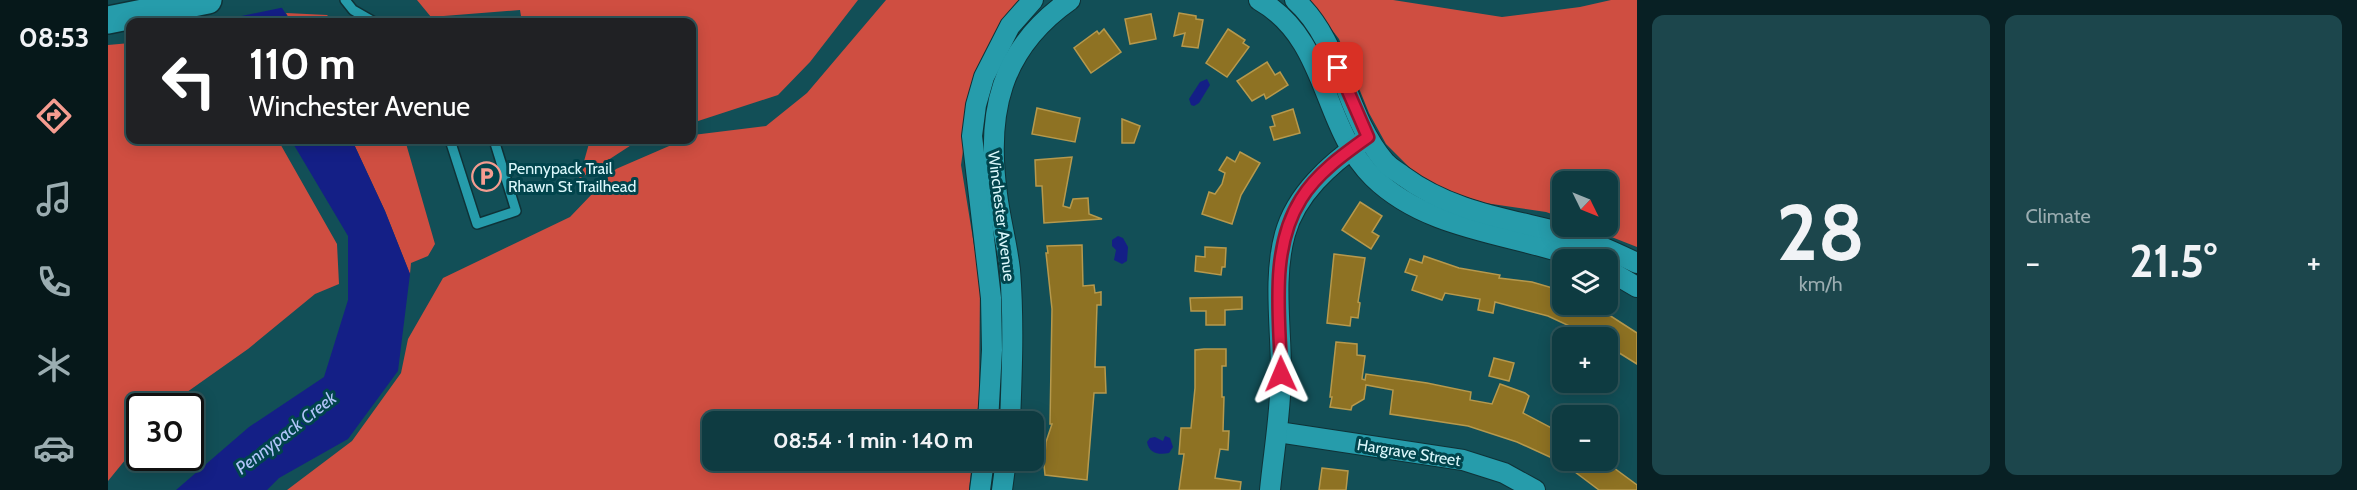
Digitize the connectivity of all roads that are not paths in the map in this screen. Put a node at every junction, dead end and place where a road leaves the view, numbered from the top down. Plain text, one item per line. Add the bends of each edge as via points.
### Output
1 (208, 0) edge
2 (345, 0) edge
3 (1033, 0) edge
4 (1070, 0) edge
5 (1259, 0) edge
6 (1295, 0) edge
7 (367, 18) edge
8 (112, 19) edge
9 (1360, 143) junction
10 (451, 144) edge
11 (495, 144) edge
12 (1555, 249) edge
13 (1637, 263) edge
14 (1618, 276) edge
15 (1632, 284) edge
16 (991, 298) junction
17 (1012, 298) junction
18 (989, 411) edge
19 (1010, 411) edge
20 (1278, 432) junction
21 (983, 471) edge
22 (1005, 471) edge
23 (980, 490) edge
24 (1002, 490) edge
25 (1270, 490) edge
26 (1535, 490) edge

1 - 8 main road
2 - 7 lane
3 - 16 street, Winchester Avenue via 997,48 976,105 972,136
4 - 17 street, Winchester Avenue via 1046,18 1025,42 999,96 993,124 997,194
5 - 9 street via 1302,38 1332,108
6 - 9 street via 1315,21 1328,44
9 - 12 street via 1373,177 1431,216
9 - 13 street via 1418,188 1444,202 1572,236
9 - 20 street via 1328,168 1301,198 1285,233 1280,274
10 - 11 lane via 477,224 516,211
13 - 15 street
14 - 15 street
16 - 17 street
16 - 18 street, Winchester Avenue
17 - 19 street, Winchester Avenue
20 - 25 street
20 - 26 street, Hargrave Street via 1463,460 1504,473
21 - 23 street
22 - 24 street

